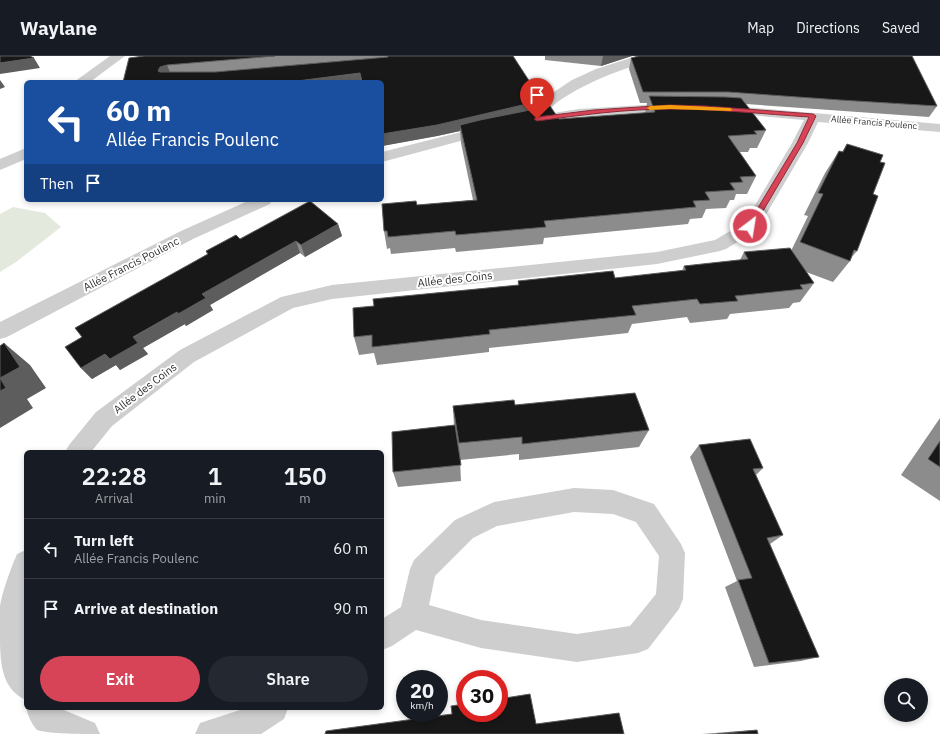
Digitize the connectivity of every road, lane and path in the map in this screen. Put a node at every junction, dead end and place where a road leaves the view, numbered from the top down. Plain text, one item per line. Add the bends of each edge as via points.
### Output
1 (119, 56) edge
2 (650, 56) edge
3 (85, 80) edge
4 (813, 116) junction
5 (537, 119) junction
6 (940, 128) edge
7 (24, 154) edge
8 (384, 156) edge
9 (0, 166) edge
10 (260, 202) edge
11 (0, 331) edge
12 (79, 450) edge
13 (24, 570) edge
14 (413, 615) junction
15 (384, 635) edge
16 (24, 682) edge
17 (41, 710) edge
18 (270, 710) edge
19 (84, 734) edge
20 (211, 734) edge

1 - 3 street
2 - 5 street via 600,72 577,83 544,105
4 - 5 street, Allée Francis Poulenc via 698,108 608,110
4 - 6 street, Allée Francis Poulenc
4 - 12 street, Allée des Coins via 800,143 750,226 720,245 657,258 332,292 288,302 186,356 104,419
5 - 8 street, Allée Francis Poulenc via 507,124
7 - 9 street
10 - 11 street, Allée Francis Poulenc via 173,242
13 - 16 street via 13,609 15,667
14 - 14 street via 481,634 577,648 638,639 669,599 672,553 645,513 612,502 574,500 494,514 464,529 423,569
14 - 15 street
17 - 19 street via 48,719
18 - 20 street via 249,724

